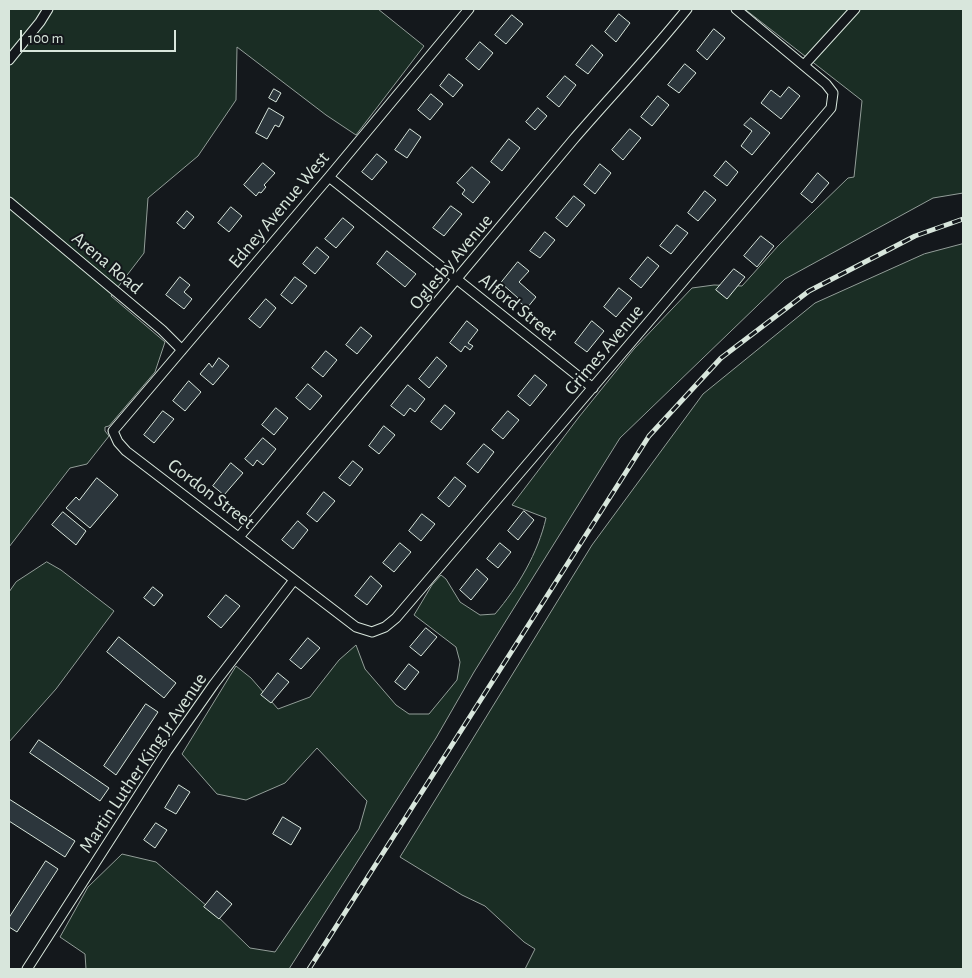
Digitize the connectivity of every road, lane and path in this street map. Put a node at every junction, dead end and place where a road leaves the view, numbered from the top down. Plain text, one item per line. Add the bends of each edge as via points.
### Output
1 (48, 9) edge
2 (468, 9) edge
3 (687, 9) edge
4 (736, 9) edge
5 (854, 9) edge
6 (9, 60) edge
7 (804, 65) junction
8 (329, 178) junction
9 (9, 202) edge
10 (458, 279) junction
11 (182, 350) junction
12 (593, 388) junction
13 (113, 431) joint
14 (239, 537) junction
15 (294, 580) junction
16 (27, 969) edge

1 - 6 street
2 - 8 street, Edney Avenue West
3 - 10 street, Oglesby Avenue
4 - 7 street
5 - 7 street
7 - 12 street, Grimes Avenue via 833,93 831,108
8 - 10 street, Alford Street
8 - 11 street, Edney Avenue West
9 - 11 street, Arena Road
10 - 12 street, Alford Street
10 - 14 street, Oglesby Avenue
11 - 13 street, Edney Avenue West
12 - 15 street, Grimes Avenue via 385,627 372,632 361,630
13 - 14 street, Gordon Street via 126,451
14 - 15 street, Gordon Street
15 - 16 street, Martin Luther King Jr Avenue via 167,751

